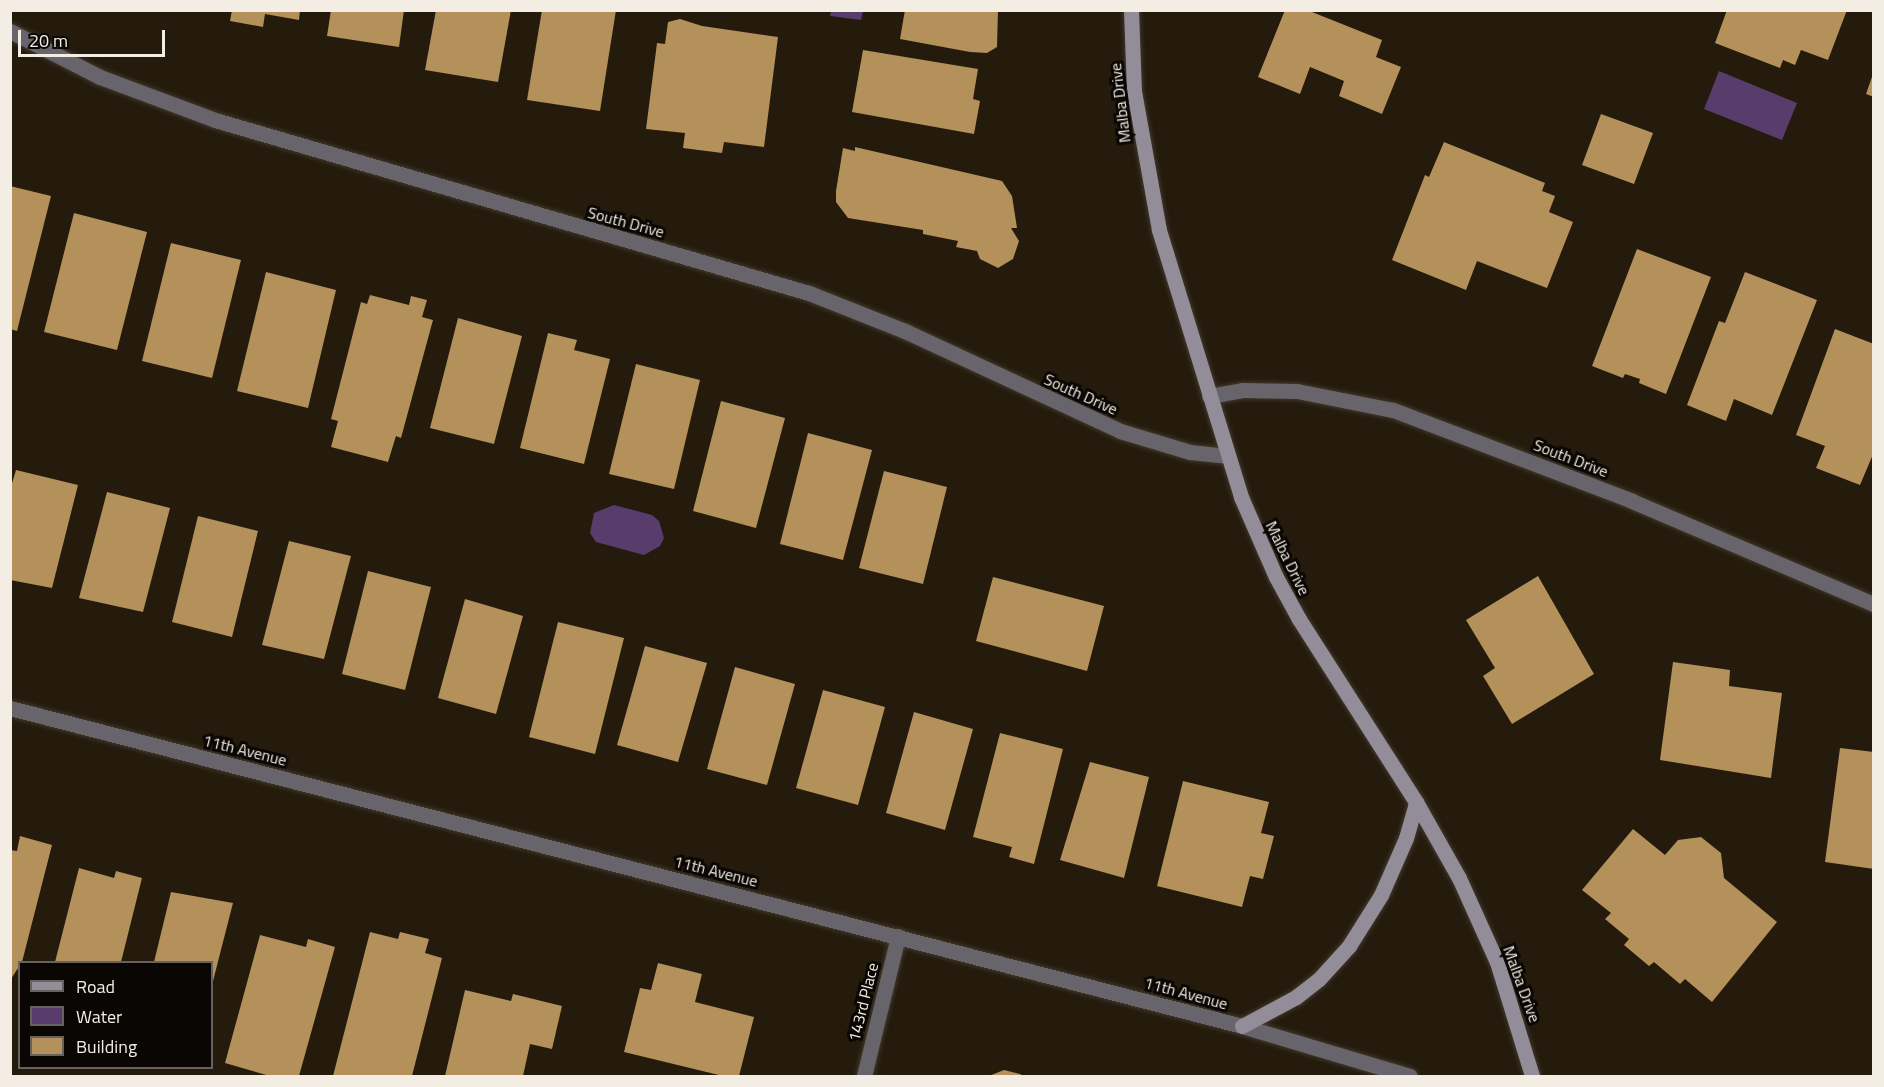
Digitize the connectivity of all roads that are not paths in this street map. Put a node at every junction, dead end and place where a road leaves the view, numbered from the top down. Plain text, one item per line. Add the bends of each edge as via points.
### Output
1 (1131, 10) edge
2 (10, 31) edge
3 (1209, 396) junction
4 (1227, 456) junction
5 (1874, 604) edge
6 (10, 708) edge
7 (1416, 802) junction
8 (898, 936) junction
9 (1242, 1026) junction
10 (864, 1077) edge
11 (1410, 1077) edge
12 (1532, 1077) edge

1 - 3 street, Malba Drive via 1134,91 1148,179 1159,230
2 - 4 street, South Drive via 100,77 206,116 809,293 905,330 1120,431 1167,447
3 - 4 street, Malba Drive
3 - 5 street, South Drive via 1242,390 1297,391 1392,410 1632,501
4 - 7 street, Malba Drive via 1276,577
6 - 8 street, 11th Avenue
7 - 9 street via 1407,838 1381,895 1348,946 1319,979 1296,997
7 - 12 street, Malba Drive via 1459,878 1497,962
8 - 9 street, 11th Avenue
8 - 10 street, 143rd Place
9 - 11 street, 11th Avenue

